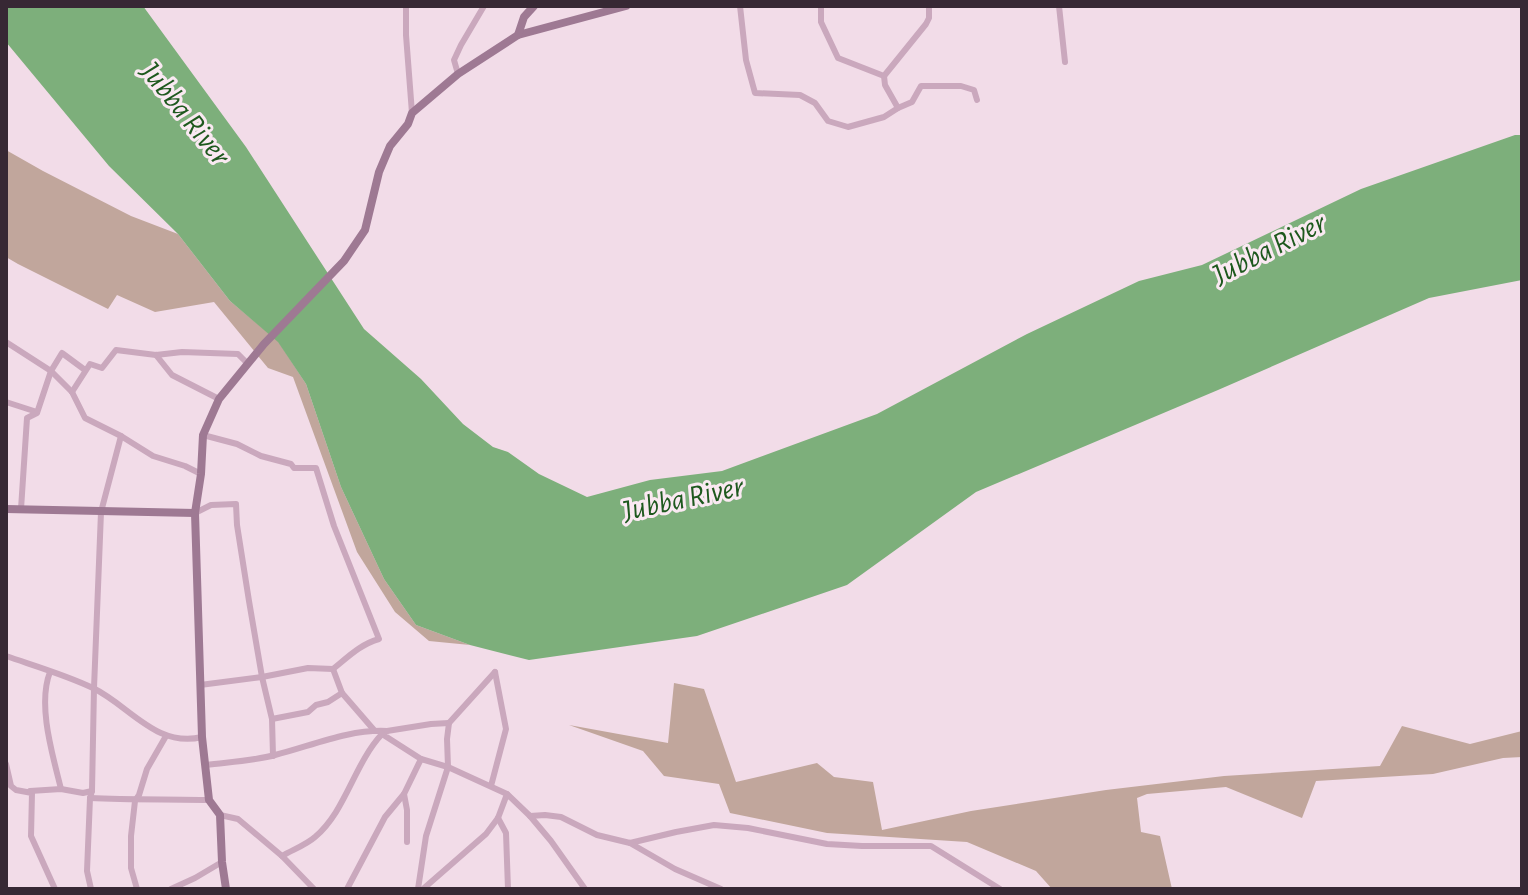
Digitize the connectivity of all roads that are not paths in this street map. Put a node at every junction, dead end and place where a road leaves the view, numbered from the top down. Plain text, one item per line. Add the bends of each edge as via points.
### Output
1 (406, 6) edge
2 (484, 6) edge
3 (534, 6) edge
4 (626, 6) edge
5 (740, 6) edge
6 (821, 6) edge
7 (929, 6) edge
8 (1059, 6) edge
9 (518, 35) junction
10 (1065, 62) dead end
11 (458, 74) junction
12 (884, 76) junction
13 (977, 100) dead end
14 (898, 108) junction
15 (412, 113) junction
16 (6, 342) edge
17 (156, 355) junction
18 (248, 364) junction
19 (85, 370) junction
20 (51, 371) junction
21 (72, 392) junction
22 (219, 399) junction
23 (6, 402) edge
24 (37, 413) junction
25 (203, 435) junction
26 (121, 436) junction
27 (201, 474) junction
28 (6, 509) edge
29 (21, 509) junction
30 (101, 512) junction
31 (195, 513) junction
32 (6, 656) edge
33 (333, 669) junction
34 (50, 672) junction
35 (262, 677) junction
36 (200, 685) junction
37 (94, 688) junction
38 (342, 693) junction
39 (272, 719) junction
40 (449, 723) junction
41 (374, 730) junction
42 (384, 732) junction
43 (166, 736) junction
44 (202, 737) junction
45 (273, 756) junction
46 (421, 759) junction
47 (6, 764) edge
48 (206, 765) junction
49 (448, 767) junction
50 (491, 786) junction
51 (61, 789) junction
52 (22, 791) junction
53 (404, 794) junction
54 (507, 794) junction
55 (91, 795) junction
56 (209, 800) junction
57 (135, 801) junction
58 (220, 815) junction
59 (530, 816) junction
60 (498, 818) junction
61 (407, 842) dead end
62 (630, 843) junction
63 (282, 856) junction
64 (222, 862) junction
65 (314, 888) edge
66 (55, 889) edge
67 (91, 889) edge
68 (137, 889) edge
69 (171, 889) edge
70 (226, 889) edge
71 (347, 889) edge
72 (421, 889) edge
73 (508, 889) edge
74 (585, 889) edge
75 (721, 889) edge
76 (1000, 889) edge

1 - 15 street
2 - 11 street via 454,60
3 - 9 main road
4 - 9 main road
5 - 14 street via 755,93 800,95 815,103 828,121 848,127
6 - 12 street via 821,22 838,58
7 - 12 street via 926,24
8 - 10 street
9 - 11 main road
11 - 15 main road
12 - 14 street
13 - 14 street via 974,90 961,86 921,86 912,102
15 - 18 main road via 379,172 365,230 344,261
16 - 20 street
17 - 18 street via 238,354
17 - 19 street via 116,350 102,368 90,364
17 - 22 street via 172,375
18 - 22 main road
19 - 20 street via 62,353
19 - 21 street
20 - 21 street
20 - 24 street
21 - 26 street via 85,418
22 - 25 main road
23 - 24 street
24 - 29 street via 27,418
25 - 27 main road
25 - 33 street via 294,468 316,468 379,639
26 - 27 street via 153,456
26 - 30 street
27 - 31 main road
28 - 29 main road
29 - 30 main road
30 - 31 main road
30 - 37 street
31 - 35 street via 211,505 236,504
31 - 36 main road
32 - 34 street
33 - 35 street
33 - 38 street
34 - 37 street
34 - 51 street via 48,732
35 - 36 street
35 - 39 street
36 - 44 main road
37 - 43 street
37 - 55 street
38 - 39 street via 308,712
38 - 41 street
39 - 45 street
40 - 42 street
40 - 49 street
40 - 50 street via 495,672 506,729
41 - 42 street
41 - 45 street
42 - 46 street
42 - 63 street via 369,747 332,818 315,837
43 - 44 street
43 - 57 street
44 - 48 main road
45 - 48 street
46 - 49 street
46 - 53 street
47 - 52 street via 11,786
48 - 56 main road
49 - 50 street
49 - 72 street via 426,836
50 - 54 street
51 - 52 street
51 - 55 street
52 - 66 street via 32,793 31,836
53 - 61 street
53 - 71 street via 385,817
54 - 59 street
54 - 60 street
55 - 57 street
55 - 67 street
56 - 57 street
56 - 58 main road
57 - 68 street via 131,868
58 - 63 street via 238,819
58 - 64 main road
59 - 62 street via 561,817 597,835
59 - 74 street
60 - 72 street
60 - 73 street via 506,833
62 - 75 street
62 - 76 street via 714,825 827,844 931,846
63 - 65 street
64 - 69 street
64 - 70 main road

